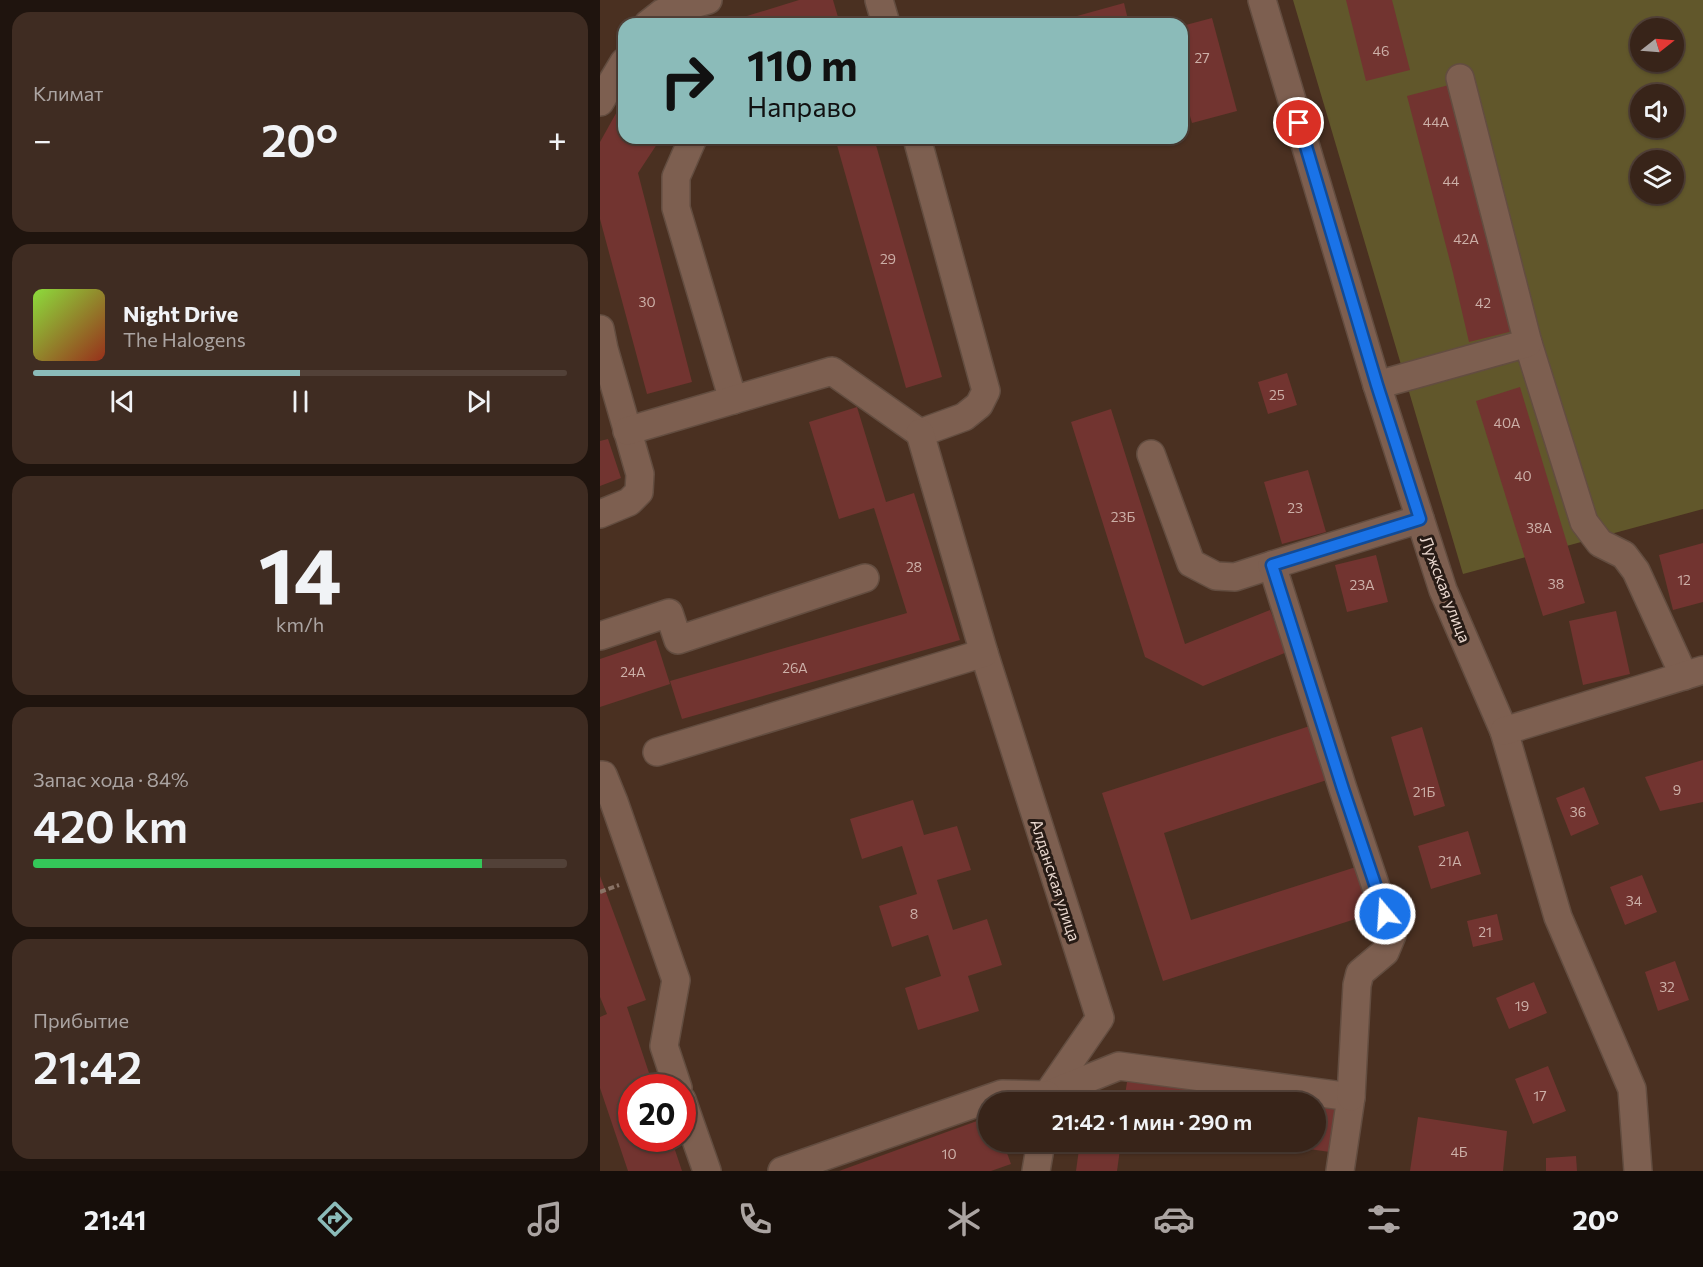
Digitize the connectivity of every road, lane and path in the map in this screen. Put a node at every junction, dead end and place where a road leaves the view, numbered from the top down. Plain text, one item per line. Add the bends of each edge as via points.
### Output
1 (708, 0) edge
2 (879, 0) edge
3 (1262, 0) edge
4 (656, 18) edge
5 (884, 18) edge
6 (618, 72) edge
7 (1460, 78) dead end
8 (600, 102) edge
9 (690, 144) edge
10 (919, 144) edge
11 (602, 339) edge
12 (1528, 343) junction
13 (1377, 385) junction
14 (733, 400) junction
15 (627, 431) junction
16 (920, 434) junction
17 (1151, 454) dead end
18 (600, 514) edge
19 (1420, 519) junction
20 (1272, 565) junction
21 (865, 578) dead end
22 (600, 636) edge
23 (984, 653) junction
24 (1693, 673) edge
25 (1504, 731) junction
26 (657, 752) dead end
27 (600, 775) edge
28 (673, 1074) edge
29 (1052, 1092) edge
30 (1062, 1092) edge
31 (1314, 1092) edge
32 (1326, 1094) edge
33 (1351, 1097) junction
34 (978, 1102) edge
35 (696, 1140) edge
36 (1039, 1152) edge
37 (707, 1171) edge
38 (782, 1171) edge
39 (1036, 1171) edge
40 (1340, 1171) edge
41 (1638, 1171) edge

1 - 4 street
2 - 5 street
3 - 13 street, Лужская улица
6 - 8 street
7 - 12 street
9 - 14 street via 676,177 676,207
10 - 16 street via 986,391 979,405 964,417
11 - 15 street
12 - 13 street
12 - 24 street via 1584,522 1600,543 1624,555 1636,571
13 - 19 street, Лужская улица
14 - 15 street
14 - 16 street via 832,371
15 - 18 street via 640,474 639,492 629,502
16 - 23 street
17 - 20 street via 1191,563 1216,576 1235,577
19 - 20 street
19 - 25 street, Лужская улица via 1443,590
20 - 33 street via 1392,935 1385,952 1358,979
21 - 22 street via 678,640 669,613
23 - 26 street
23 - 29 street, Алданская улица via 1100,1018
24 - 25 street
25 - 41 street, Лужская улица via 1558,917 1632,1089
27 - 28 street via 614,802 676,980 664,1046
30 - 31 street via 1119,1066
32 - 33 street
33 - 40 street
34 - 38 street
35 - 37 street
36 - 39 street

